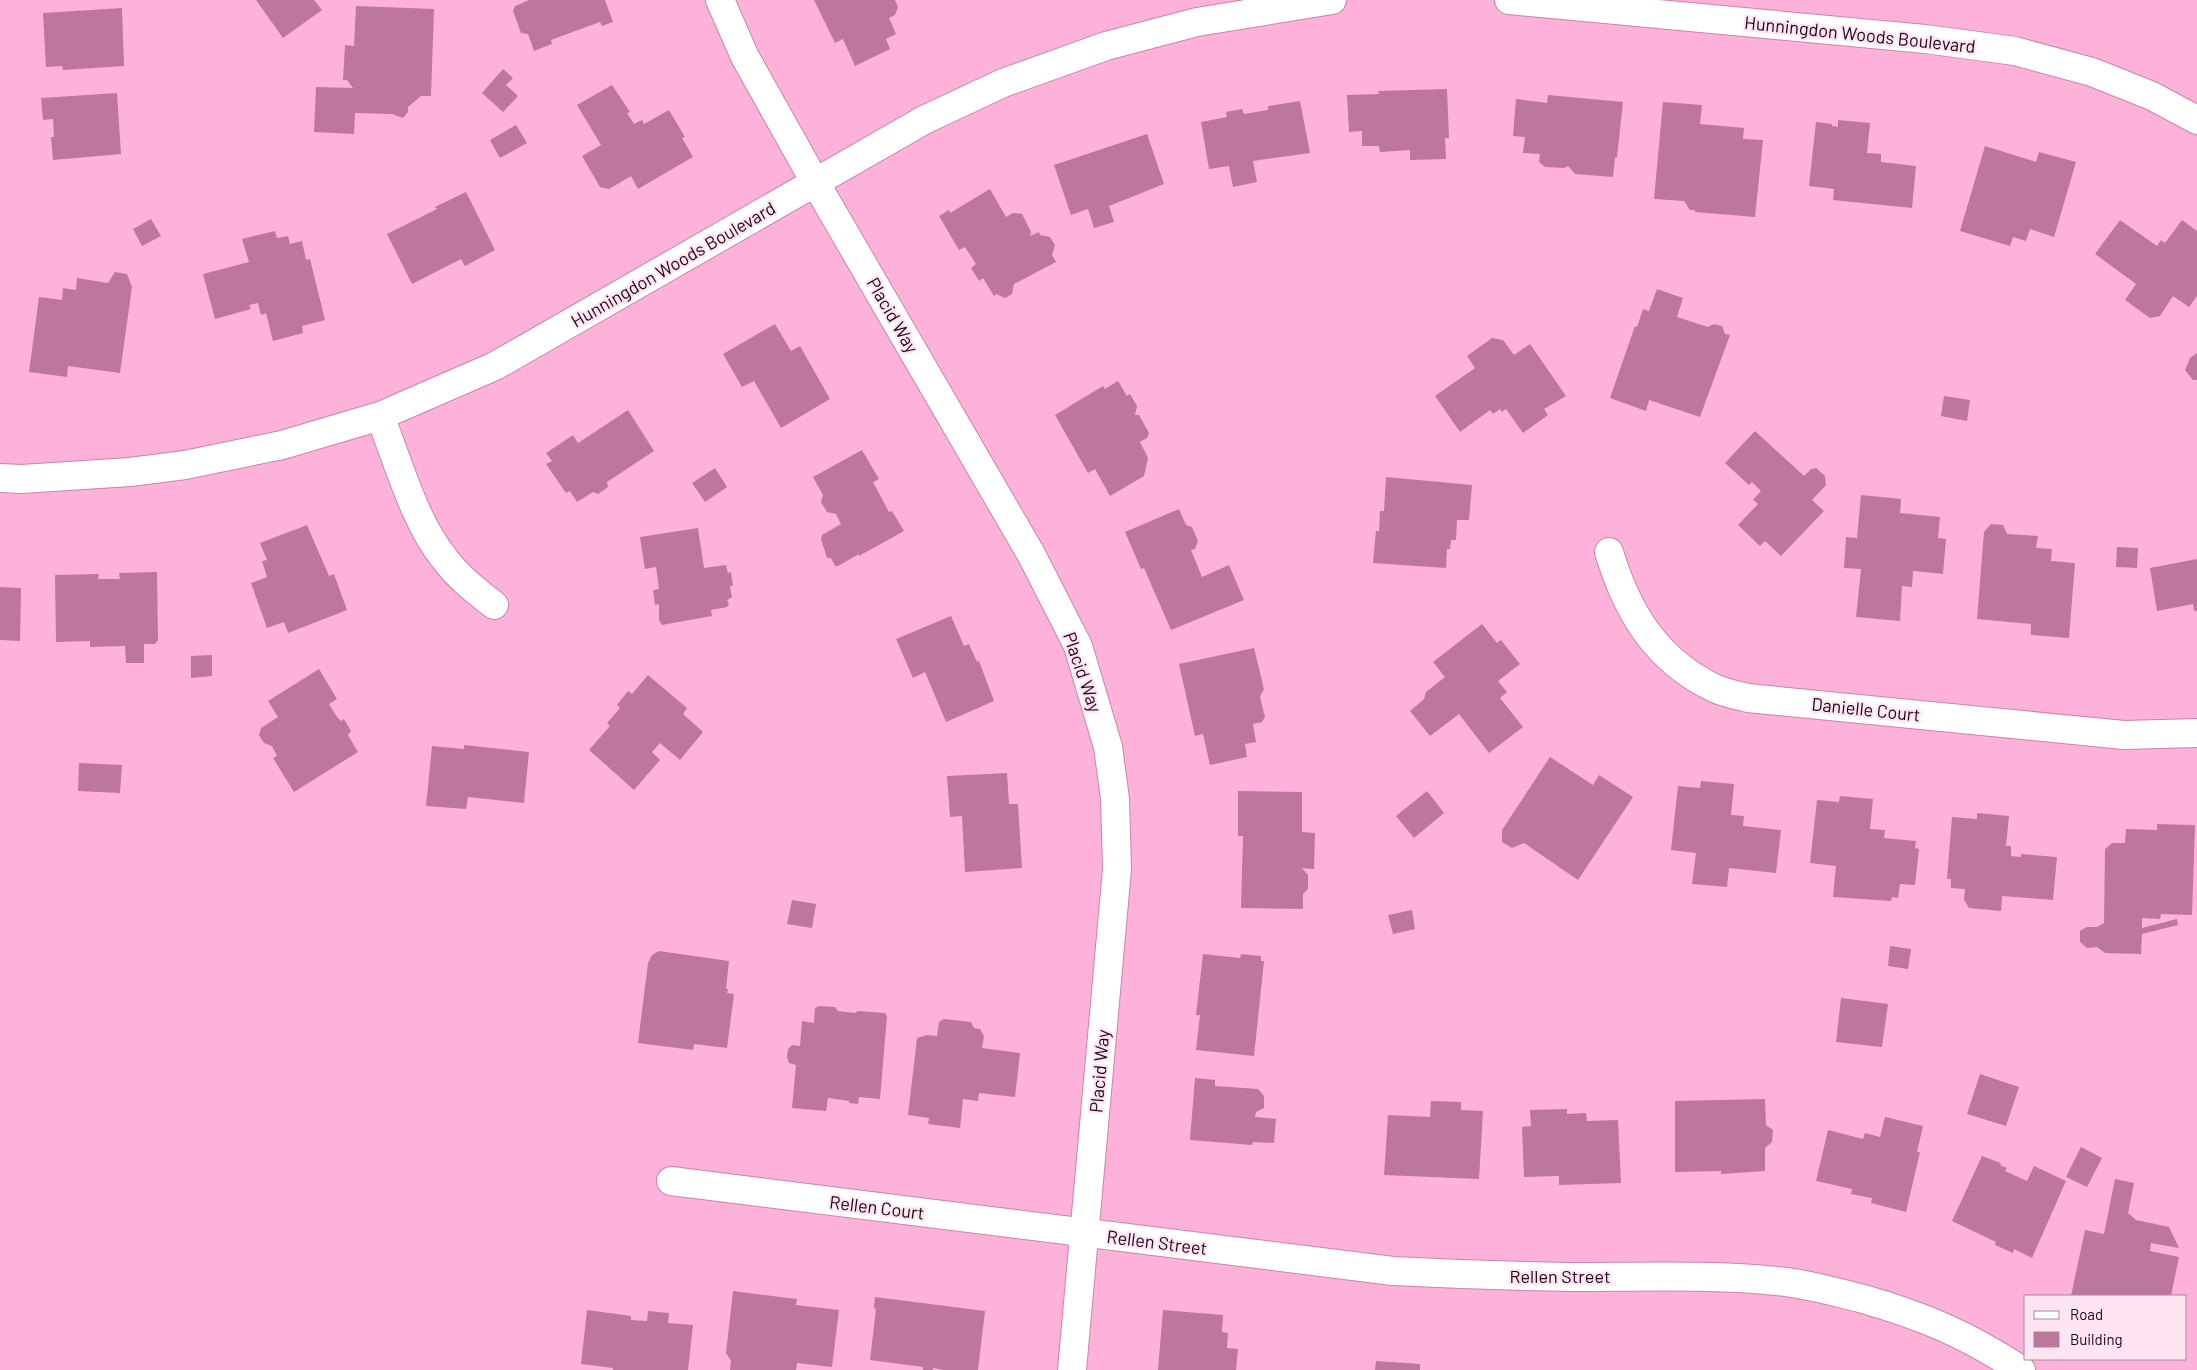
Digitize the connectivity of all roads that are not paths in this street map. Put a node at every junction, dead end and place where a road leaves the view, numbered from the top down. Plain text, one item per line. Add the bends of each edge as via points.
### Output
1 (720, 0) edge
2 (1332, 0) edge
3 (1509, 0) edge
4 (2197, 120) edge
5 (815, 182) junction
6 (380, 416) junction
7 (0, 478) edge
8 (1609, 552) dead end
9 (494, 605) dead end
10 (2197, 733) edge
11 (671, 1182) dead end
12 (1084, 1233) junction
13 (1072, 1370) edge
14 (2021, 1370) edge

1 - 5 street, Placid Way via 745,57
2 - 5 street, Hunningdon Woods Boulevard via 1197,22 1106,46 1003,83 924,120
3 - 4 street, Hunningdon Woods Boulevard via 1925,38 2015,51 2092,72 2152,96
5 - 6 street, Hunningdon Woods Boulevard via 495,366
5 - 12 street, Placid Way via 1031,554 1078,646 1108,747 1115,799 1117,868
6 - 7 street, Hunningdon Woods Boulevard via 282,445 185,466
6 - 9 street via 413,502 434,544 466,583
8 - 10 street, Danielle Court via 1632,610 1648,636 1680,668 1716,688 1748,698 2124,735
11 - 12 street, Rellen Court
12 - 13 street, Placid Way
12 - 14 street, Rellen Street via 1393,1271 1508,1276 1701,1277 1786,1282 1908,1312 1955,1332

